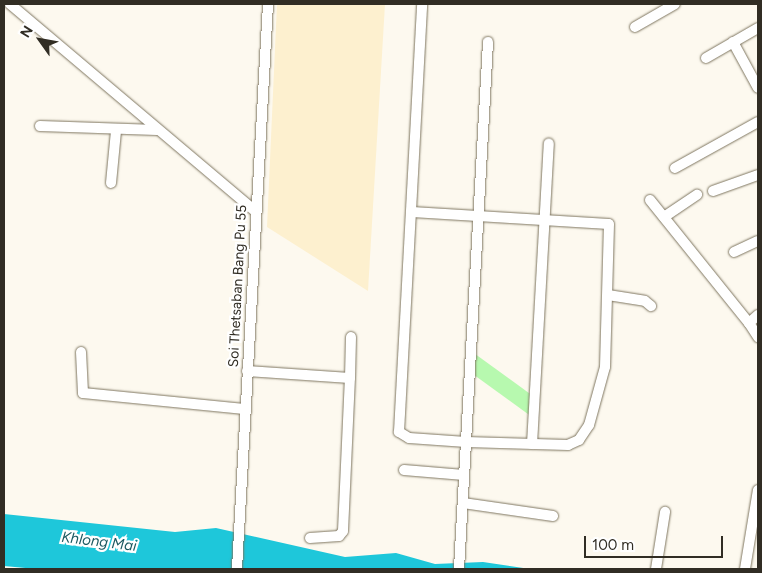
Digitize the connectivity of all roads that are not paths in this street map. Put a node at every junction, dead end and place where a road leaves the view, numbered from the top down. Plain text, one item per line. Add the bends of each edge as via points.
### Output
1 (10, 4) edge
2 (268, 4) edge
3 (422, 4) edge
4 (675, 4) edge
5 (635, 27) dead end
6 (758, 28) edge
7 (488, 42) dead end
8 (733, 42) junction
9 (706, 58) dead end
10 (758, 88) edge
11 (758, 122) edge
12 (40, 126) dead end
13 (157, 130) junction
14 (116, 131) junction
15 (549, 143) dead end
16 (675, 168) dead end
17 (758, 175) edge
18 (111, 182) dead end
19 (713, 192) dead end
20 (697, 195) dead end
21 (650, 200) dead end
22 (256, 212) junction
23 (412, 212) junction
24 (479, 216) junction
25 (664, 217) junction
26 (544, 220) junction
27 (758, 241) edge
28 (734, 252) dead end
29 (608, 295) junction
30 (651, 306) dead end
31 (758, 315) edge
32 (748, 323) junction
33 (351, 337) dead end
34 (758, 337) edge
35 (80, 352) dead end
36 (247, 371) junction
37 (350, 378) junction
38 (244, 409) junction
39 (466, 442) junction
40 (532, 444) junction
41 (404, 470) dead end
42 (464, 474) junction
43 (758, 490) edge
44 (463, 503) junction
45 (665, 512) dead end
46 (553, 516) dead end
47 (310, 538) dead end
48 (459, 565) edge
49 (237, 569) edge
50 (656, 569) edge
51 (745, 569) edge

1 - 13 street
2 - 22 street, Soi Thetsaban Bang Pu 55
3 - 23 street
4 - 5 street
6 - 8 street
7 - 24 street
8 - 9 street
8 - 10 street
11 - 16 street
12 - 14 street
13 - 14 street
13 - 22 street
14 - 18 street
15 - 26 street
17 - 19 street
20 - 25 street
21 - 25 street
22 - 36 street, Soi Thetsaban Bang Pu 55
23 - 24 street
23 - 39 street via 399,432 409,438
24 - 26 street
24 - 39 street
25 - 32 street
26 - 29 street via 608,224
26 - 40 street
27 - 28 street
29 - 30 street via 645,301
29 - 40 street via 604,376 584,434 568,445
31 - 32 street
32 - 34 street
33 - 37 street
35 - 38 street via 83,393
36 - 37 street
36 - 38 street, Soi Thetsaban Bang Pu 55
37 - 47 street via 343,532 339,536
38 - 49 street, Soi Thetsaban Bang Pu 55
39 - 40 street
39 - 42 street
41 - 42 street
42 - 44 street
43 - 51 street
44 - 46 street
44 - 48 street
45 - 50 street

